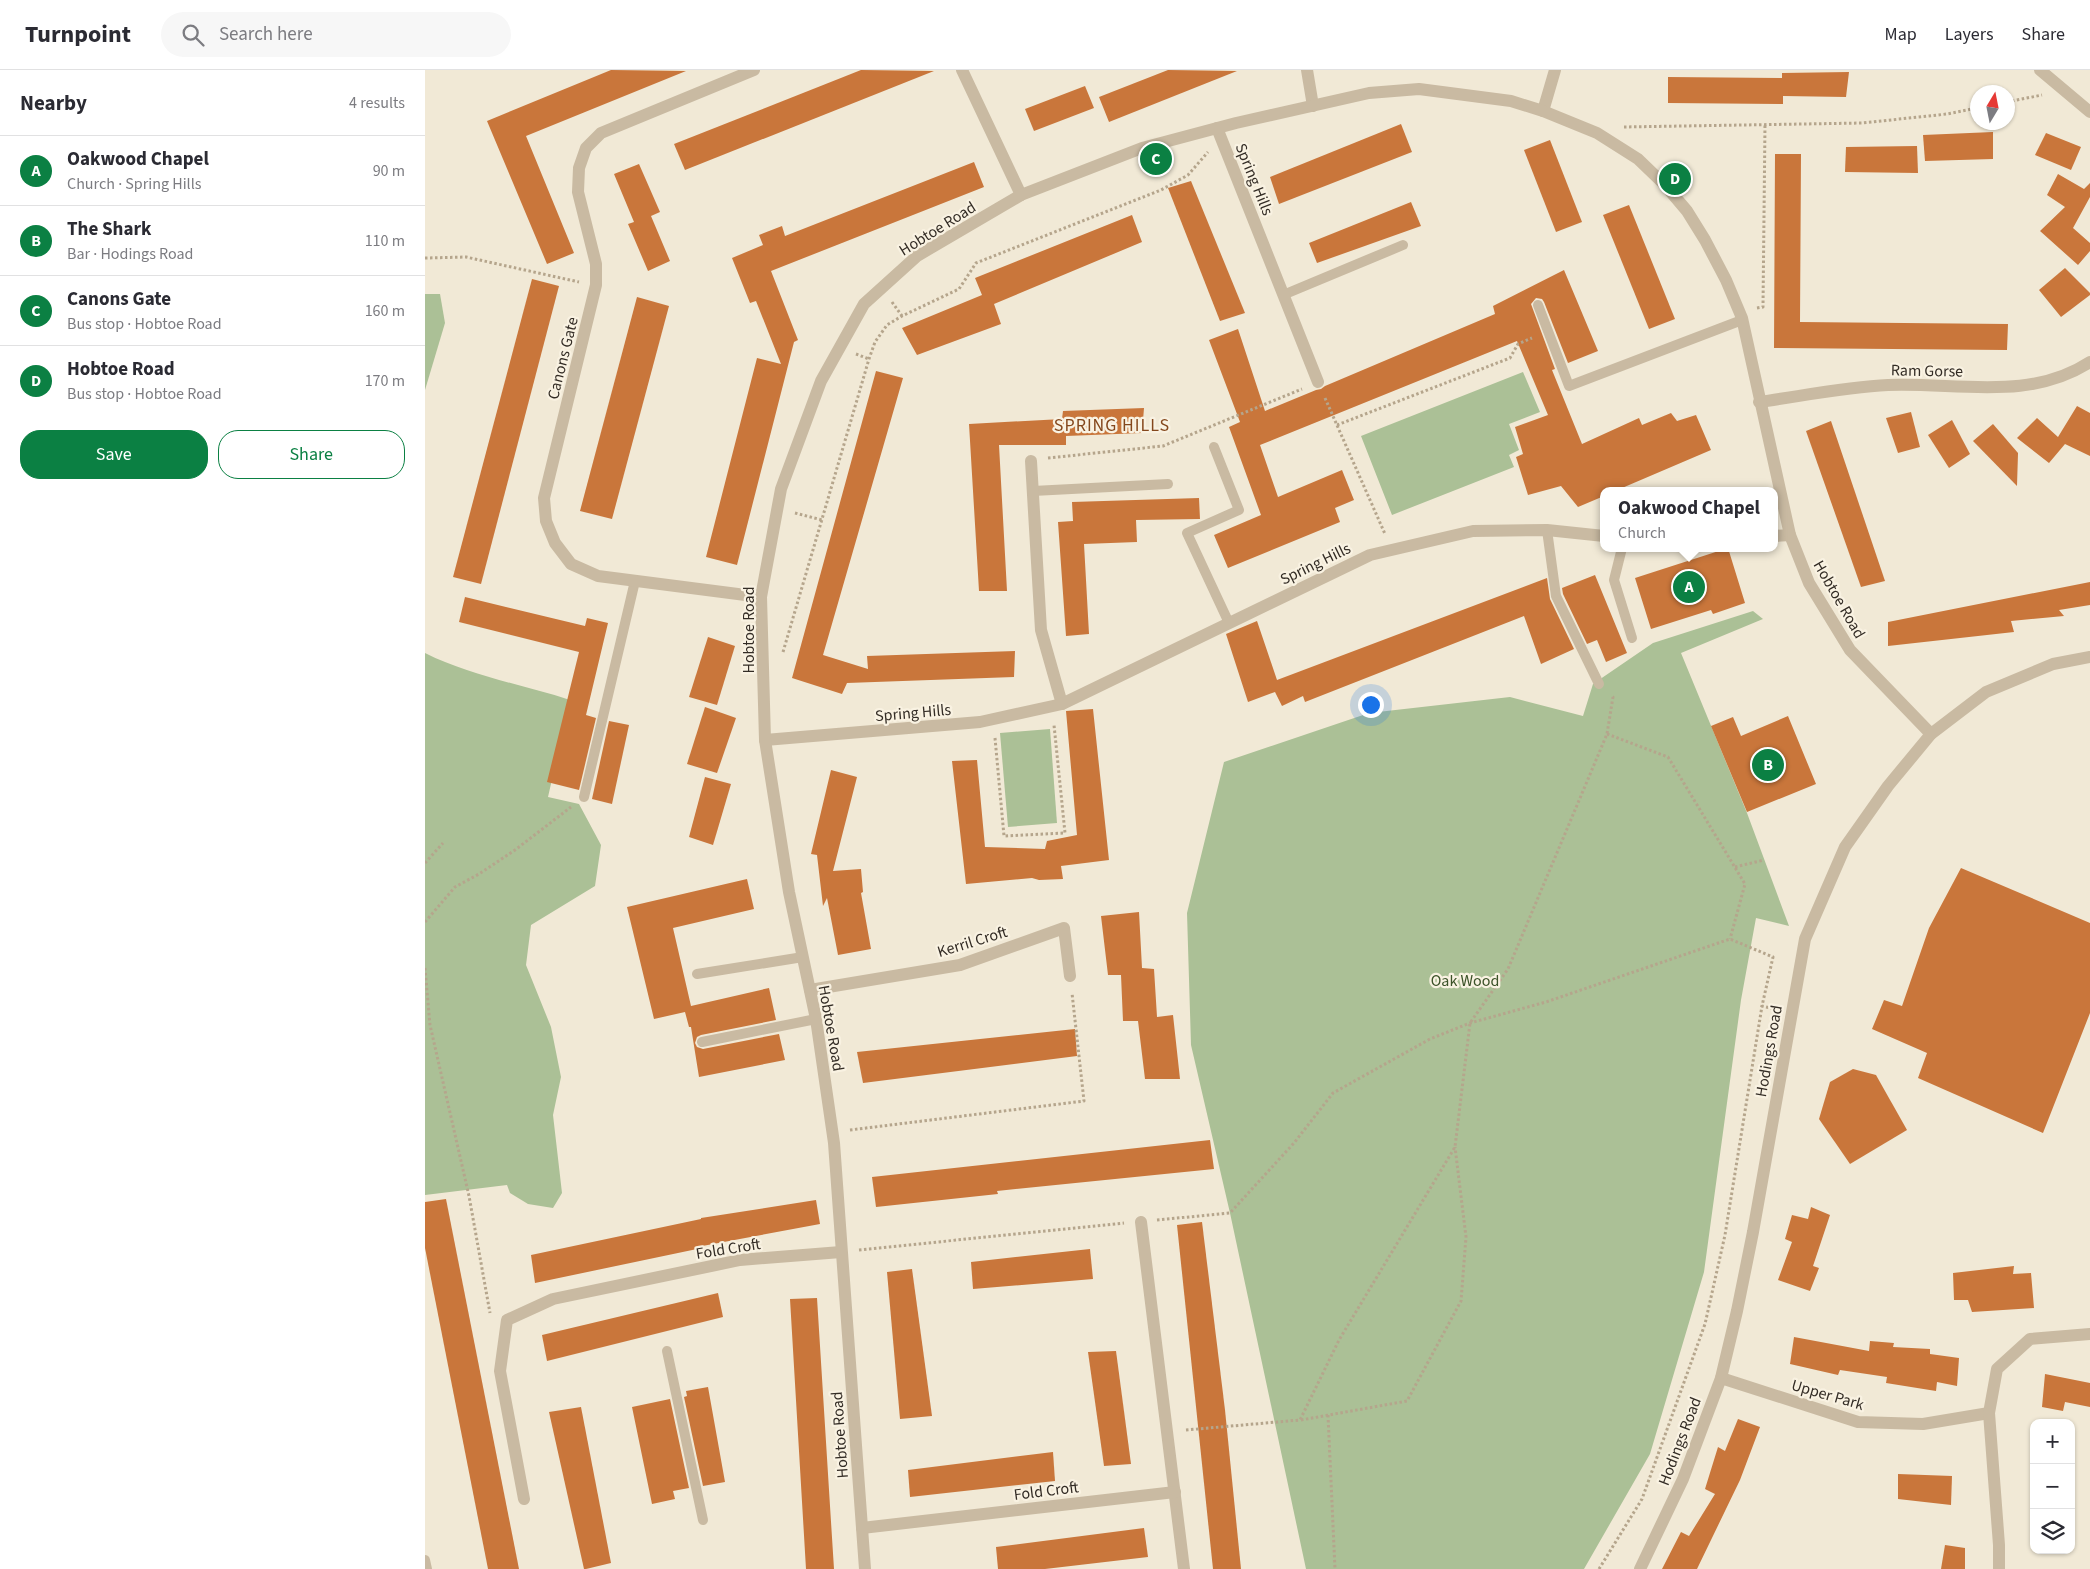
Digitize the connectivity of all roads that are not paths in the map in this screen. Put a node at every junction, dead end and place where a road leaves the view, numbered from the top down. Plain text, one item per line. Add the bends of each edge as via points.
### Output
1 (753, 70) edge
2 (962, 70) edge
3 (1307, 70) edge
4 (1555, 70) edge
5 (2040, 70) edge
6 (1313, 106) junction
7 (1543, 111) junction
8 (2090, 112) edge
9 (1219, 132) junction
10 (1021, 195) junction
11 (1403, 245) dead end
12 (1283, 295) junction
13 (1538, 306) dead end
14 (1741, 315) junction
15 (2090, 362) edge
16 (1318, 382) road end
17 (1759, 402) junction
18 (1214, 447) dead end
19 (1031, 461) road end
20 (1168, 484) dead end
21 (1033, 491) junction
22 (1547, 530) junction
23 (1790, 535) junction
24 (1600, 536) edge
25 (1778, 536) edge
26 (1621, 552) edge
27 (635, 581) junction
28 (761, 598) junction
29 (1229, 623) junction
30 (1632, 638) dead end
31 (2090, 657) edge
32 (1599, 684) road end
33 (1057, 706) junction
34 (1931, 734) junction
35 (765, 740) junction
36 (584, 797) road end
37 (803, 957) junction
38 (697, 974) dead end
39 (1070, 976) road end
40 (810, 990) junction
41 (816, 1019) junction
42 (701, 1042) dead end
43 (1141, 1222) road end
44 (841, 1252) junction
45 (2090, 1334) edge
46 (667, 1351) dead end
47 (1721, 1378) junction
48 (1989, 1414) junction
49 (1175, 1492) junction
50 (524, 1499) dead end
51 (703, 1520) dead end
52 (862, 1528) junction
53 (425, 1560) edge
54 (427, 1569) edge
55 (865, 1569) edge
56 (1184, 1569) edge
57 (1640, 1569) edge
58 (1999, 1569) edge

1 - 27 street, Canons Gate via 601,133 586,148 579,168 578,192 596,264 596,285 545,498 546,521 555,544 571,564 598,576
2 - 10 street
3 - 6 street
4 - 7 street
5 - 8 street
6 - 7 street, Hobtoe Road via 1369,93 1419,90 1511,101
6 - 9 street, Hobtoe Road
7 - 14 street, Hobtoe Road via 1597,133 1638,159 1665,185 1705,240
9 - 10 street, Hobtoe Road via 1142,148
9 - 12 street, Spring Hills
10 - 28 street, Hobtoe Road via 917,256 864,304 821,380 781,489
11 - 12 lane
12 - 16 street, Spring Hills
13 - 14 lane via 1569,386
14 - 17 street, Hobtoe Road
15 - 17 street, Ram Gorse via 2076,372 2045,382 2013,387 1888,385
17 - 23 street, Hobtoe Road
18 - 29 lane via 1239,510 1187,533
19 - 21 street
20 - 21 lane
21 - 33 street via 1041,630
22 - 24 street, Spring Hills
22 - 29 street, Spring Hills via 1473,531 1370,555
22 - 32 lane via 1555,596
23 - 25 street
23 - 34 street, Hobtoe Road via 1809,583 1850,650
26 - 30 lane via 1613,580
27 - 28 street, Canons Gate
27 - 36 lane
28 - 35 street, Hobtoe Road
29 - 33 street, Spring Hills
31 - 34 street, Hodings Road via 2053,664 1986,692
33 - 35 street, Spring Hills via 981,722
34 - 47 street, Hodings Road via 1888,786 1845,847 1805,939 1753,1232
35 - 37 street, Hobtoe Road via 789,892
37 - 38 lane
37 - 40 street, Hobtoe Road
39 - 40 street, Kerril Croft via 1064,928 960,966
40 - 41 street, Hobtoe Road
41 - 42 lane
41 - 44 street, Hobtoe Road via 833,1132
43 - 49 street
44 - 50 street, Fold Croft via 740,1260 553,1298 507,1320 500,1371
44 - 52 street, Hobtoe Road
45 - 48 street via 2030,1339 1997,1369
46 - 51 lane
47 - 48 street, Upper Park via 1858,1422 1923,1424
47 - 57 street, Hodings Road via 1683,1478
48 - 58 street
49 - 52 street, Fold Croft
49 - 56 street
52 - 55 street, Hobtoe Road
53 - 54 lane

